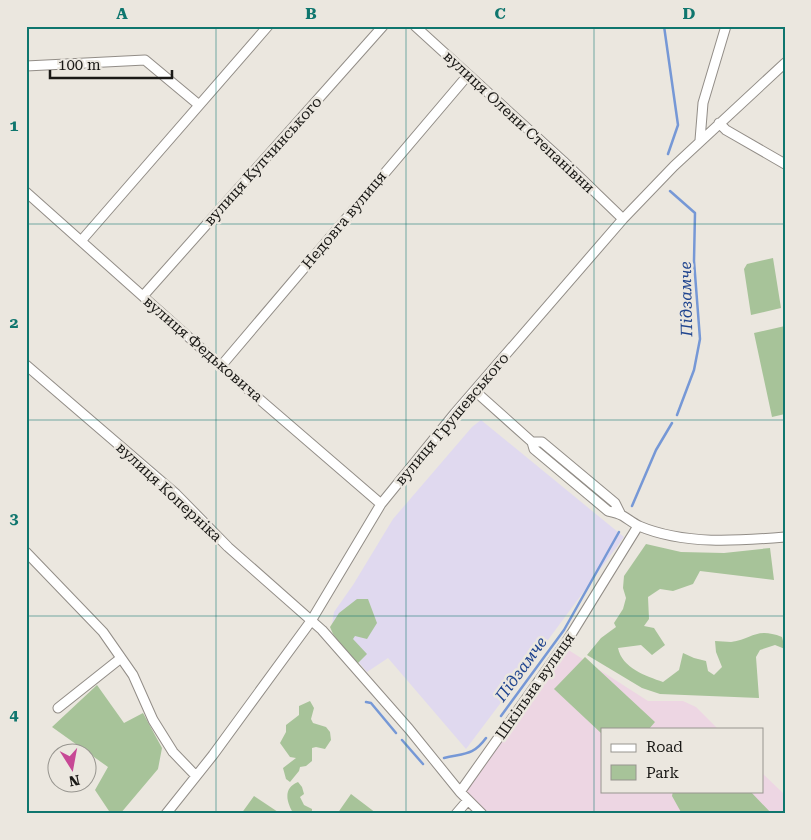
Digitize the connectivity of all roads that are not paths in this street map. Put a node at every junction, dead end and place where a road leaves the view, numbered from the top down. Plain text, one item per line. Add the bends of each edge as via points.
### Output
1 (268, 26) edge
2 (383, 26) edge
3 (415, 26) edge
4 (726, 26) edge
5 (785, 64) edge
6 (26, 66) edge
7 (468, 75) junction
8 (199, 105) junction
9 (719, 123) junction
10 (700, 140) junction
11 (785, 164) edge
12 (26, 192) edge
13 (623, 219) junction
14 (81, 241) junction
15 (142, 296) junction
16 (221, 366) junction
17 (28, 369) edge
18 (475, 391) junction
19 (380, 504) junction
20 (638, 526) junction
21 (785, 537) edge
22 (26, 552) edge
23 (311, 621) junction
24 (121, 658) junction
25 (58, 708) dead end
26 (196, 776) junction
27 (460, 792) junction
28 (468, 800) junction
29 (166, 814) edge
30 (456, 814) edge
31 (482, 814) edge

1 - 8 street
2 - 15 street, вулиця Купчинського
3 - 7 street, вулиця Олени Степанівни
4 - 10 street via 703,103
5 - 9 street, вулиця Грушевського
6 - 8 street via 145,60
7 - 13 street, вулиця Олени Степанівни
7 - 16 street, Недовга вулиця
8 - 14 street
9 - 10 street, вулиця Грушевського
9 - 11 street
10 - 13 street, вулиця Грушевського
12 - 14 street, вулиця Федьковича
13 - 18 street, вулиця Грушевського
14 - 15 street, вулиця Федьковича
15 - 16 street, вулиця Федьковича
16 - 19 street, вулиця Федьковича
17 - 23 street, вулиця Коперніка via 176,494
18 - 19 street, вулиця Грушевського
18 - 20 street via 600,505
19 - 23 street, вулиця Грушевського
20 - 21 street via 690,538 757,540
20 - 27 street, Шкільна вулиця via 567,641
22 - 24 street via 102,632
23 - 26 street, вулиця Грушевського
23 - 27 street, вулиця Коперніка via 343,653
24 - 25 street
24 - 26 street via 173,752
26 - 29 street, вулиця Грушевського
27 - 28 street, вулиця Коперніка
28 - 30 street
28 - 31 street, вулиця Коперніка

